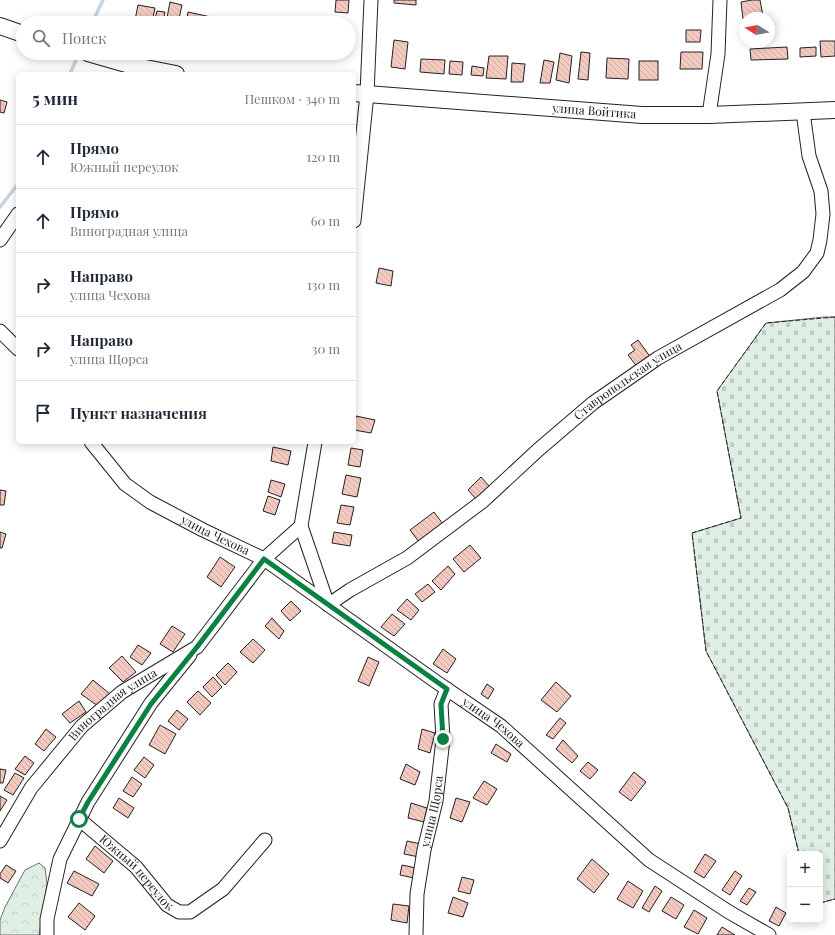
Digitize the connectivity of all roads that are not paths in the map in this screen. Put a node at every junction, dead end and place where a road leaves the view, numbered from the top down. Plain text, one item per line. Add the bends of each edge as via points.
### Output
1 (371, 0) edge
2 (720, 0) edge
3 (0, 26) edge
4 (16, 32) edge
5 (112, 60) edge
6 (166, 72) edge
7 (361, 94) edge
8 (835, 110) edge
9 (803, 112) junction
10 (709, 115) junction
11 (360, 116) edge
12 (356, 186) edge
13 (16, 217) edge
14 (0, 240) edge
15 (0, 331) edge
16 (16, 347) edge
17 (93, 444) edge
18 (315, 444) edge
19 (301, 526) junction
20 (264, 559) junction
21 (328, 605) junction
22 (197, 647) junction
23 (447, 689) junction
24 (79, 819) junction
25 (264, 840) dead end
26 (0, 841) edge
27 (47, 935) edge
28 (416, 935) edge
29 (769, 935) edge

1 - 7 street
2 - 10 street via 718,54
3 - 4 main road
5 - 6 main road
7 - 10 main road, улица Войтика via 642,115
7 - 11 street
8 - 9 main road, улица Войтика
9 - 10 main road, улица Войтика
9 - 21 street, Ставропольская улица via 809,156 821,191 823,214 817,253 803,272 780,290 658,358 600,398 477,506 407,558
11 - 12 street
13 - 14 street
15 - 16 street
17 - 20 street, улица Чехова via 124,484 150,502
18 - 19 street
19 - 20 street, Виноградная улица
19 - 21 street
20 - 21 street, улица Чехова
20 - 22 street, Виноградная улица
21 - 23 street, улица Чехова
22 - 24 street via 151,704
22 - 26 street, Виноградная улица via 122,692 82,726 31,788
23 - 28 street, улица Щорса via 441,704 443,739 436,801 417,894
23 - 29 street, улица Чехова via 501,726 649,860
24 - 25 street, Южный переулок via 136,867 167,905 179,912 190,912 223,889
24 - 27 street via 60,859 47,919

